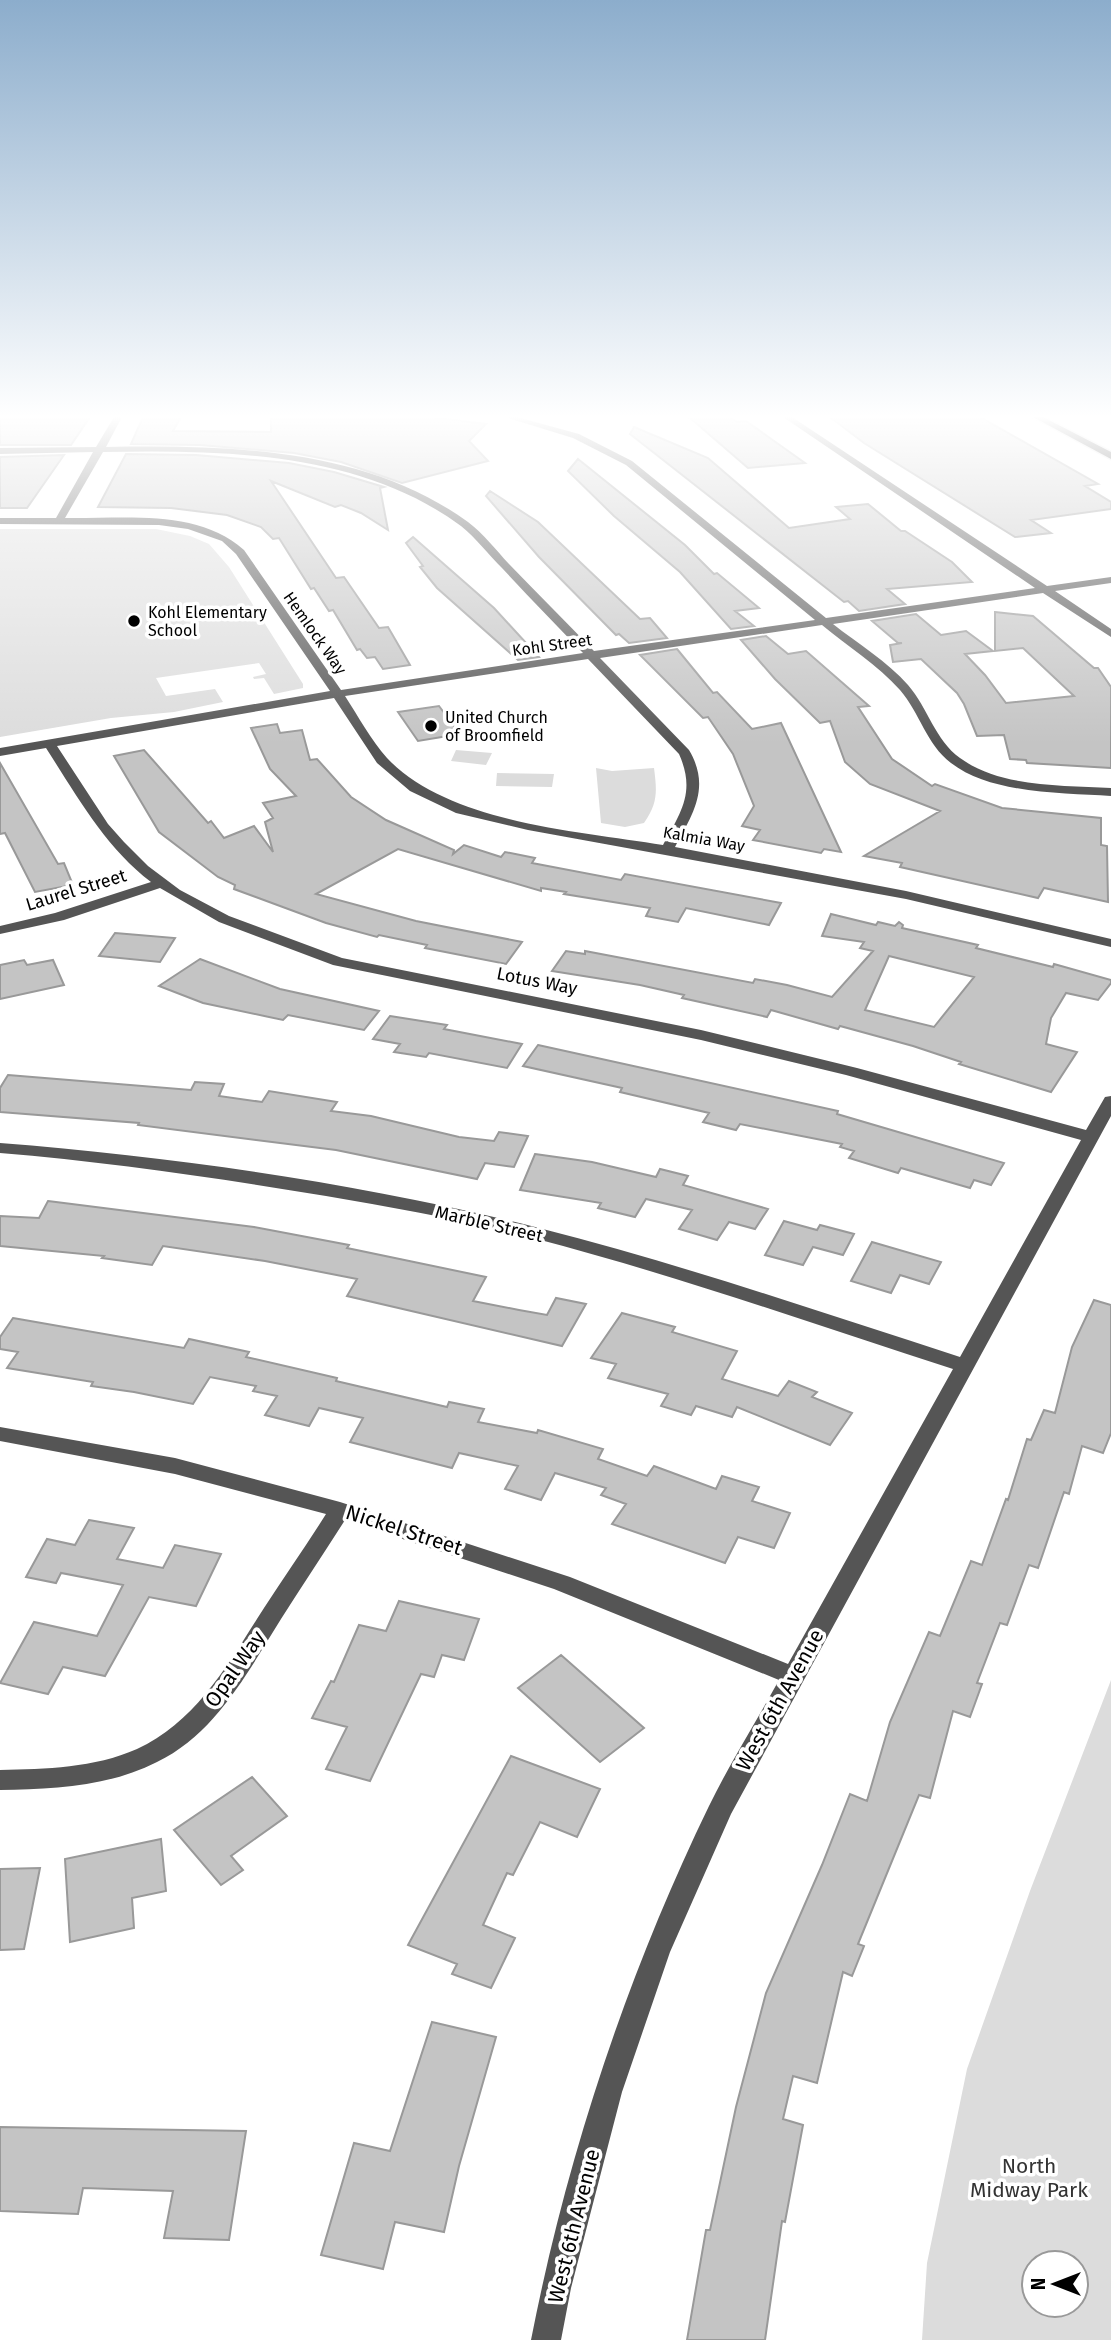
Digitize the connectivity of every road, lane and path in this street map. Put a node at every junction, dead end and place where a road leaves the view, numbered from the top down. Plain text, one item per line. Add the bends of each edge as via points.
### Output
1 (186, 526) edge
2 (466, 526) edge
3 (707, 526) edge
4 (952, 526) edge
5 (1111, 580) edge
6 (1046, 589) junction
7 (824, 621) junction
8 (1111, 634) edge
9 (591, 655) junction
10 (337, 693) junction
11 (49, 743) junction
12 (0, 752) edge
13 (1111, 792) edge
14 (667, 850) junction
15 (162, 883) junction
16 (0, 930) edge
17 (1111, 943) edge
18 (1111, 1101) edge
19 (1091, 1137) junction
20 (0, 1148) edge
21 (964, 1365) junction
22 (0, 1434) edge
23 (340, 1510) junction
24 (793, 1676) junction
25 (0, 1780) edge
26 (546, 2340) edge

1 - 10 street, Hemlock Way via 226,539 240,552
2 - 9 street
3 - 7 street
4 - 6 street
5 - 6 street, Kohl Street
6 - 7 street, Kohl Street
6 - 8 street
7 - 9 street, Kohl Street
7 - 13 street via 902,685 940,748 961,765 1006,780
9 - 10 street, Kohl Street
9 - 14 street via 685,753 693,769 695,797
10 - 11 street, Kohl Street
10 - 14 street, Kalmia Way via 382,760 437,800 490,818
11 - 12 street, Kohl Street
11 - 15 street, Lotus Way via 103,826
14 - 17 street, Kalmia Way via 906,895
15 - 16 street, Laurel Street via 71,914
15 - 19 street, Lotus Way via 224,919 338,962 702,1035
18 - 19 street, West 6th Avenue
19 - 21 street, West 6th Avenue
20 - 21 street, Marble Street via 232,1174 460,1216 698,1280
21 - 24 street, West 6th Avenue
22 - 23 street, Nickel Street via 175,1466
23 - 24 street, Nickel Street via 562,1583
23 - 25 street, Opal Way via 209,1708 168,1744 97,1773 63,1779
24 - 26 street, West 6th Avenue via 720,1810 657,1952 608,2092

